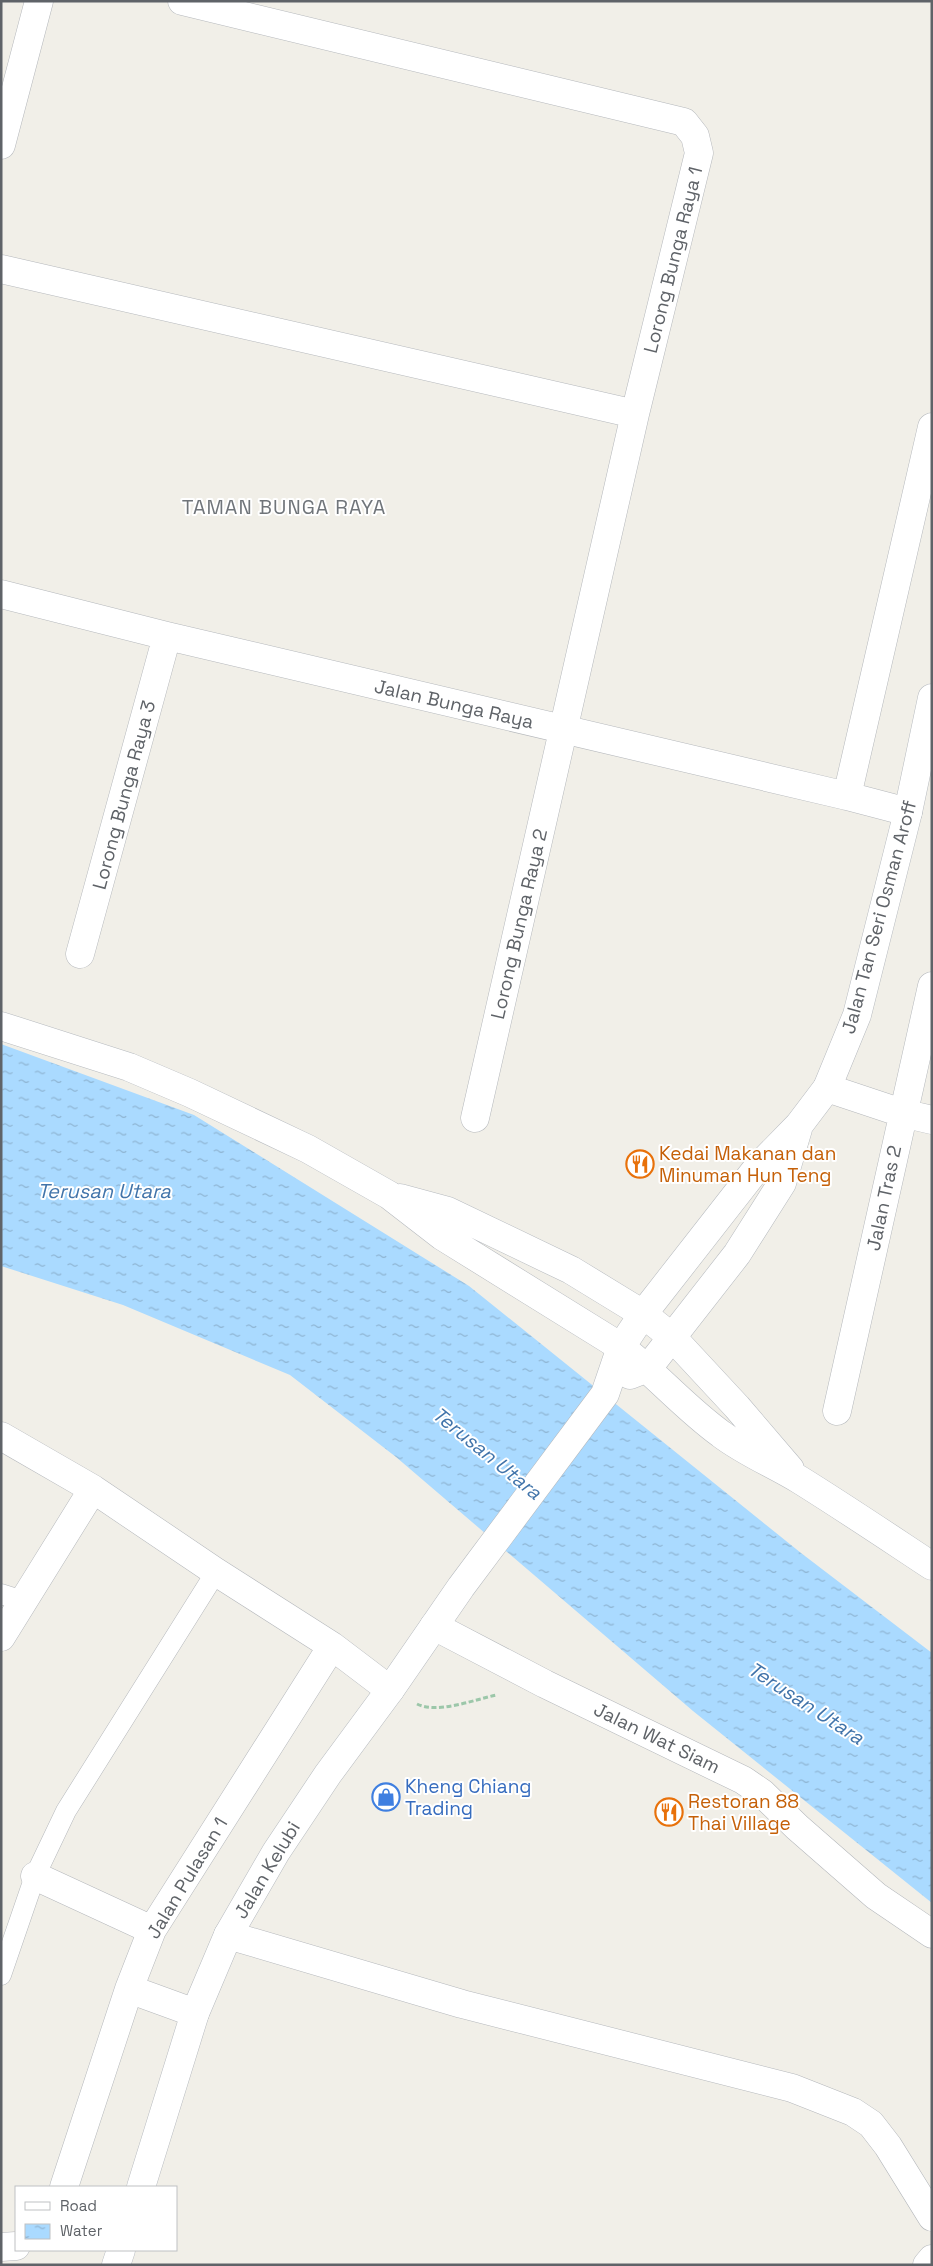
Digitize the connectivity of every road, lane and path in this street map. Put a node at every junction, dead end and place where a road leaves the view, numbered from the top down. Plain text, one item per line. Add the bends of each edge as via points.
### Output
1 (39, 1) edge
2 (182, 1) edge
3 (10, 77) edge
4 (1, 146) edge
5 (1, 269) edge
6 (636, 414) junction
7 (932, 427) edge
8 (1, 594) edge
9 (167, 636) junction
10 (932, 698) edge
11 (563, 729) junction
12 (847, 796) junction
13 (908, 812) junction
14 (80, 954) dead end
15 (932, 986) edge
16 (1, 1026) edge
17 (827, 1088) junction
18 (902, 1114) junction
19 (475, 1118) dead end
20 (932, 1120) edge
21 (799, 1125) junction
22 (389, 1195) junction
23 (643, 1314) junction
24 (672, 1337) junction
25 (621, 1347) junction
26 (648, 1368) junction
27 (607, 1391) junction
28 (837, 1411) dead end
29 (1, 1436) edge
30 (798, 1479) junction
31 (93, 1489) junction
32 (932, 1566) edge
33 (216, 1572) junction
34 (12, 1598) edge
35 (434, 1626) junction
36 (1, 1637) edge
37 (332, 1646) junction
38 (390, 1690) junction
39 (499, 1694) dead end
40 (35, 1876) junction
41 (152, 1930) junction
42 (932, 1934) edge
43 (228, 1935) junction
44 (1, 1975) edge
45 (129, 1989) junction
46 (195, 2013) junction
47 (64, 2186) edge
48 (141, 2186) edge
49 (932, 2217) edge
50 (15, 2246) edge
51 (1, 2247) edge
52 (121, 2251) edge
53 (932, 2259) edge
54 (116, 2265) edge
55 (927, 2265) edge

1 - 3 street
2 - 6 street, Lorong Bunga Raya 1 via 684,122 695,136 699,153
3 - 4 street
5 - 6 street
6 - 11 street, Lorong Bunga Raya 1
7 - 12 street
8 - 9 street, Jalan Bunga Raya
9 - 11 street, Jalan Bunga Raya
9 - 14 street, Lorong Bunga Raya 3
10 - 13 street, Jalan Tan Seri Osman Aroff
11 - 12 street, Jalan Bunga Raya
11 - 19 street, Lorong Bunga Raya 2
12 - 13 street, Jalan Bunga Raya
13 - 17 street, Jalan Tan Seri Osman Aroff via 858,1015
15 - 18 street, Jalan Tras 2
16 - 22 street via 129,1067 190,1092 308,1149
17 - 18 street
17 - 21 street, Jalan Tan Seri Osman Aroff
18 - 20 street
18 - 28 street, Jalan Tras 2
21 - 23 street, Jalan Tan Seri Osman Aroff via 757,1168
21 - 24 street, Jalan Tan Seri Osman Aroff via 782,1183 737,1254
22 - 23 street via 448,1211 571,1270
22 - 25 street via 442,1236
23 - 24 street
23 - 25 street, Jalan Tan Seri Osman Aroff
24 - 26 street, Jalan Tan Seri Osman Aroff
24 - 30 street
25 - 26 street
25 - 27 street, Jalan Tan Seri Osman Aroff
26 - 27 street, Jalan Tan Seri Osman Aroff via 629,1375
26 - 30 street via 688,1408 721,1434 755,1457
27 - 35 street, Jalan Kelubi
29 - 31 street
30 - 32 street
31 - 33 street
31 - 34 street
33 - 37 street
33 - 40 lane via 66,1811
34 - 36 street
35 - 38 street, Jalan Kelubi
35 - 42 street, Jalan Wat Siam via 743,1780 762,1793 876,1896
37 - 38 street
37 - 41 street, Jalan Pulasan 1
38 - 39 path via 426,1708
38 - 43 street, Jalan Kelubi via 276,1852
40 - 41 street
40 - 44 lane
41 - 45 street, Jalan Pulasan 1
43 - 46 street, Jalan Kelubi
43 - 49 street via 462,2004 792,2088 853,2112 877,2131
45 - 46 street
45 - 47 street, Jalan Pulasan 1
46 - 48 street, Jalan Kelubi
50 - 51 street
52 - 54 street
53 - 55 street

